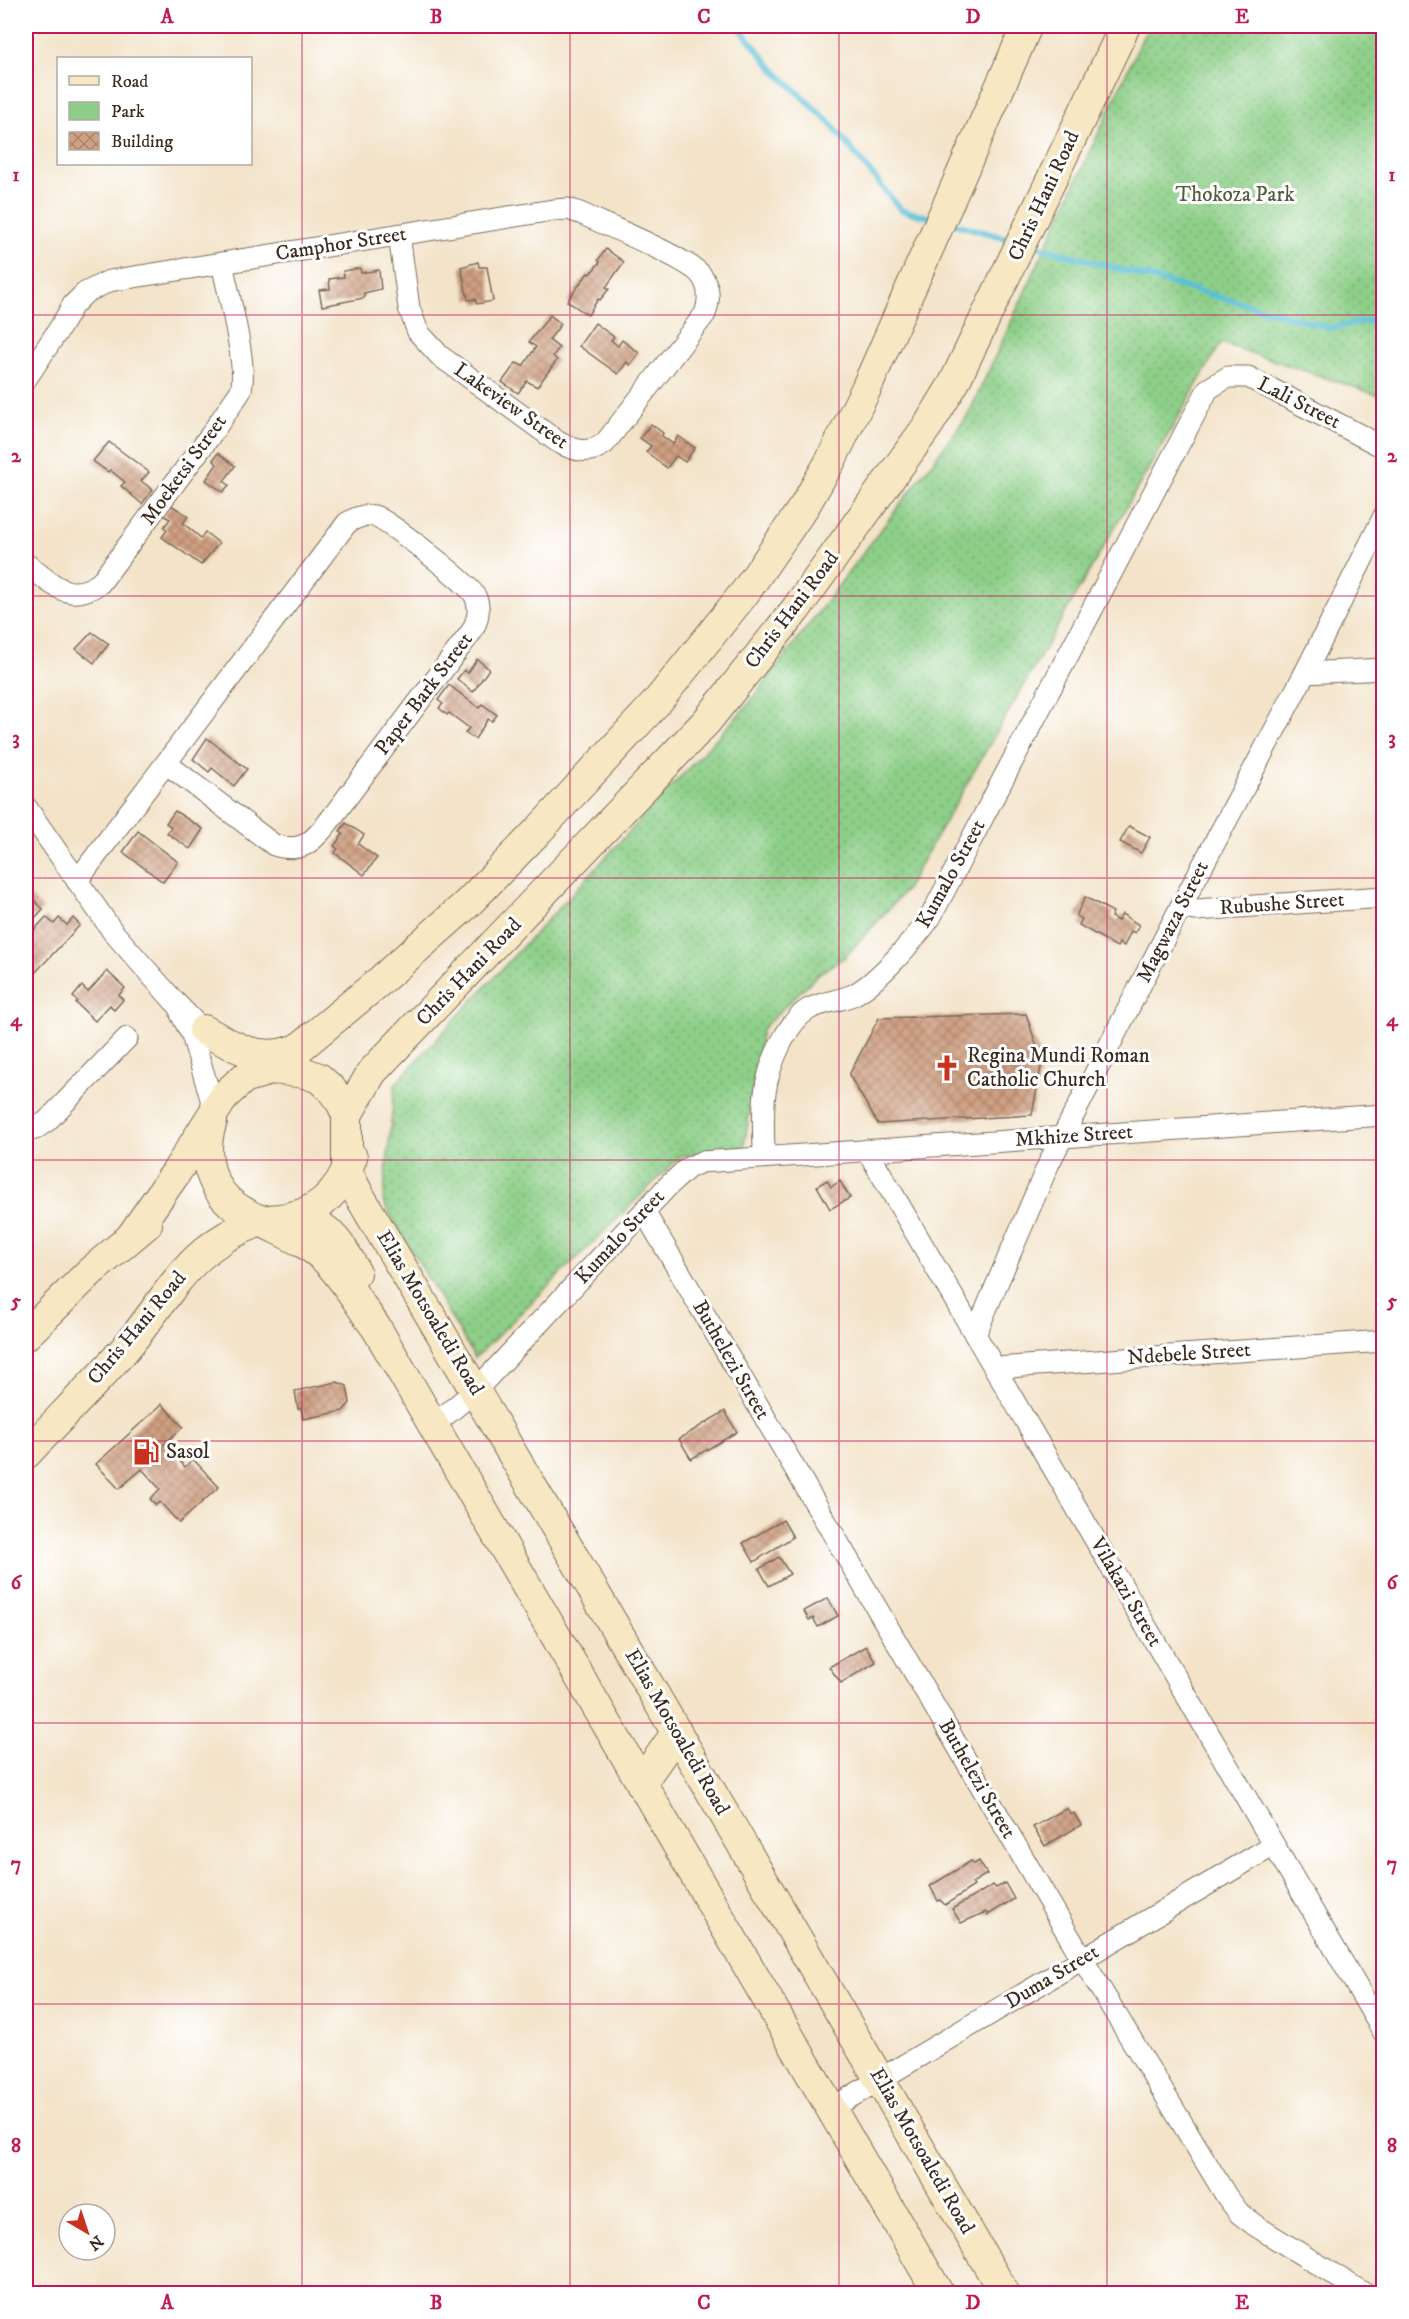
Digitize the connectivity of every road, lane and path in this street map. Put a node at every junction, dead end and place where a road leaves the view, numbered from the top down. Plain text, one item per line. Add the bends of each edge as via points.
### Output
1 (1027, 26) edge
2 (1125, 26) edge
3 (399, 235) junction
4 (222, 263) junction
5 (693, 266) joint
6 (26, 379) edge
7 (1213, 386) joint
8 (1383, 445) edge
9 (1383, 516) edge
10 (26, 564) edge
11 (1383, 669) edge
12 (1305, 673) junction
13 (167, 764) junction
14 (26, 807) edge
15 (77, 881) junction
16 (1383, 897) edge
17 (1180, 908) junction
18 (173, 1000) junction
19 (204, 1030) junction
20 (127, 1038) dead end
21 (403, 1040) junction
22 (298, 1048) junction
23 (263, 1071) junction
24 (215, 1112) junction
25 (347, 1115) junction
26 (1383, 1115) edge
27 (26, 1131) edge
28 (1063, 1138) junction
29 (207, 1150) junction
30 (867, 1150) junction
31 (764, 1157) junction
32 (347, 1172) junction
33 (645, 1213) junction
34 (295, 1216) junction
35 (261, 1221) junction
36 (131, 1238) junction
37 (377, 1329) junction
38 (26, 1335) edge
39 (975, 1335) junction
40 (1383, 1341) edge
41 (995, 1368) junction
42 (475, 1391) junction
43 (432, 1426) junction
44 (26, 1454) edge
45 (676, 1732) junction
46 (641, 1783) junction
47 (1272, 1846) junction
48 (1083, 1960) junction
49 (1383, 2033) edge
50 (880, 2078) junction
51 (832, 2108) junction
52 (939, 2294) edge
53 (1005, 2294) edge
54 (1365, 2294) edge

1 - 22 main road via 831,460 746,591 657,702 468,903
2 - 21 main road, Chris Hani Road via 1005,281 929,424 779,631 706,722
3 - 4 street, Camphor Street
3 - 5 street, Camphor Street via 568,209
3 - 5 street, Lakeview Street via 412,321 428,345 558,442 584,452 605,443 705,314 707,285
4 - 6 street, Camphor Street via 125,277 85,293 69,310
4 - 10 street, Moeketsi Street via 241,360 240,393 100,583 84,592 67,592
7 - 8 street, Lali Street via 1228,377 1248,377
7 - 31 street, Kumalo Street via 1201,399 930,918 881,972 854,994 809,1009 784,1038 764,1093
9 - 12 street, Magwaza Street
11 - 12 street
12 - 17 street, Magwaza Street
13 - 13 street, Paper Bark Street via 352,520 379,518 462,580 475,595 478,614 472,631 327,824 305,845 291,849 274,845
13 - 15 street, Paper Bark Street
14 - 15 street
15 - 18 street via 113,932
16 - 17 street, Rubushe Street
17 - 28 street, Magwaza Street
18 - 19 street
18 - 24 street via 192,1035
19 - 22 main road via 256,1053 273,1055
19 - 23 street via 231,1059
20 - 27 street via 47,1121
21 - 25 main road, Chris Hani Road via 372,1072
21 - 32 main road via 376,1088
22 - 23 main road
23 - 24 main road via 235,1084
23 - 25 main road via 305,1073 319,1078
24 - 29 main road
24 - 36 main road
25 - 32 main road
26 - 28 street, Mkhize Street
28 - 30 street, Mkhize Street
28 - 39 street, Magwaza Street
29 - 35 main road via 219,1191 232,1206
29 - 36 main road via 174,1194
30 - 31 street, Mkhize Street
30 - 39 street, Vilakazi Street
31 - 33 street, Kumalo Street via 700,1162 678,1177
32 - 34 main road via 325,1202
32 - 42 main road, Elias Motsoaledi Road
33 - 42 street, Kumalo Street
33 - 48 street, Buthelezi Street
34 - 35 main road
34 - 37 main road, Elias Motsoaledi Road via 314,1221 327,1231 349,1258
35 - 37 main road, Elias Motsoaledi Road via 322,1256
35 - 44 main road, Chris Hani Road via 238,1228 196,1258 124,1350
36 - 38 main road
37 - 43 main road, Elias Motsoaledi Road
39 - 41 street, Vilakazi Street
40 - 41 street, Ndebele Street
41 - 47 street, Vilakazi Street
42 - 43 street, Kumalo Street
42 - 45 main road, Elias Motsoaledi Road
43 - 46 main road, Elias Motsoaledi Road
45 - 46 main road
45 - 50 main road, Elias Motsoaledi Road
46 - 51 main road, Elias Motsoaledi Road
47 - 48 street, Duma Street
47 - 49 street, Vilakazi Street
48 - 50 street, Duma Street
48 - 54 street, Buthelezi Street via 1240,2214
50 - 51 street, Duma Street
50 - 53 main road, Elias Motsoaledi Road
51 - 52 main road, Elias Motsoaledi Road

